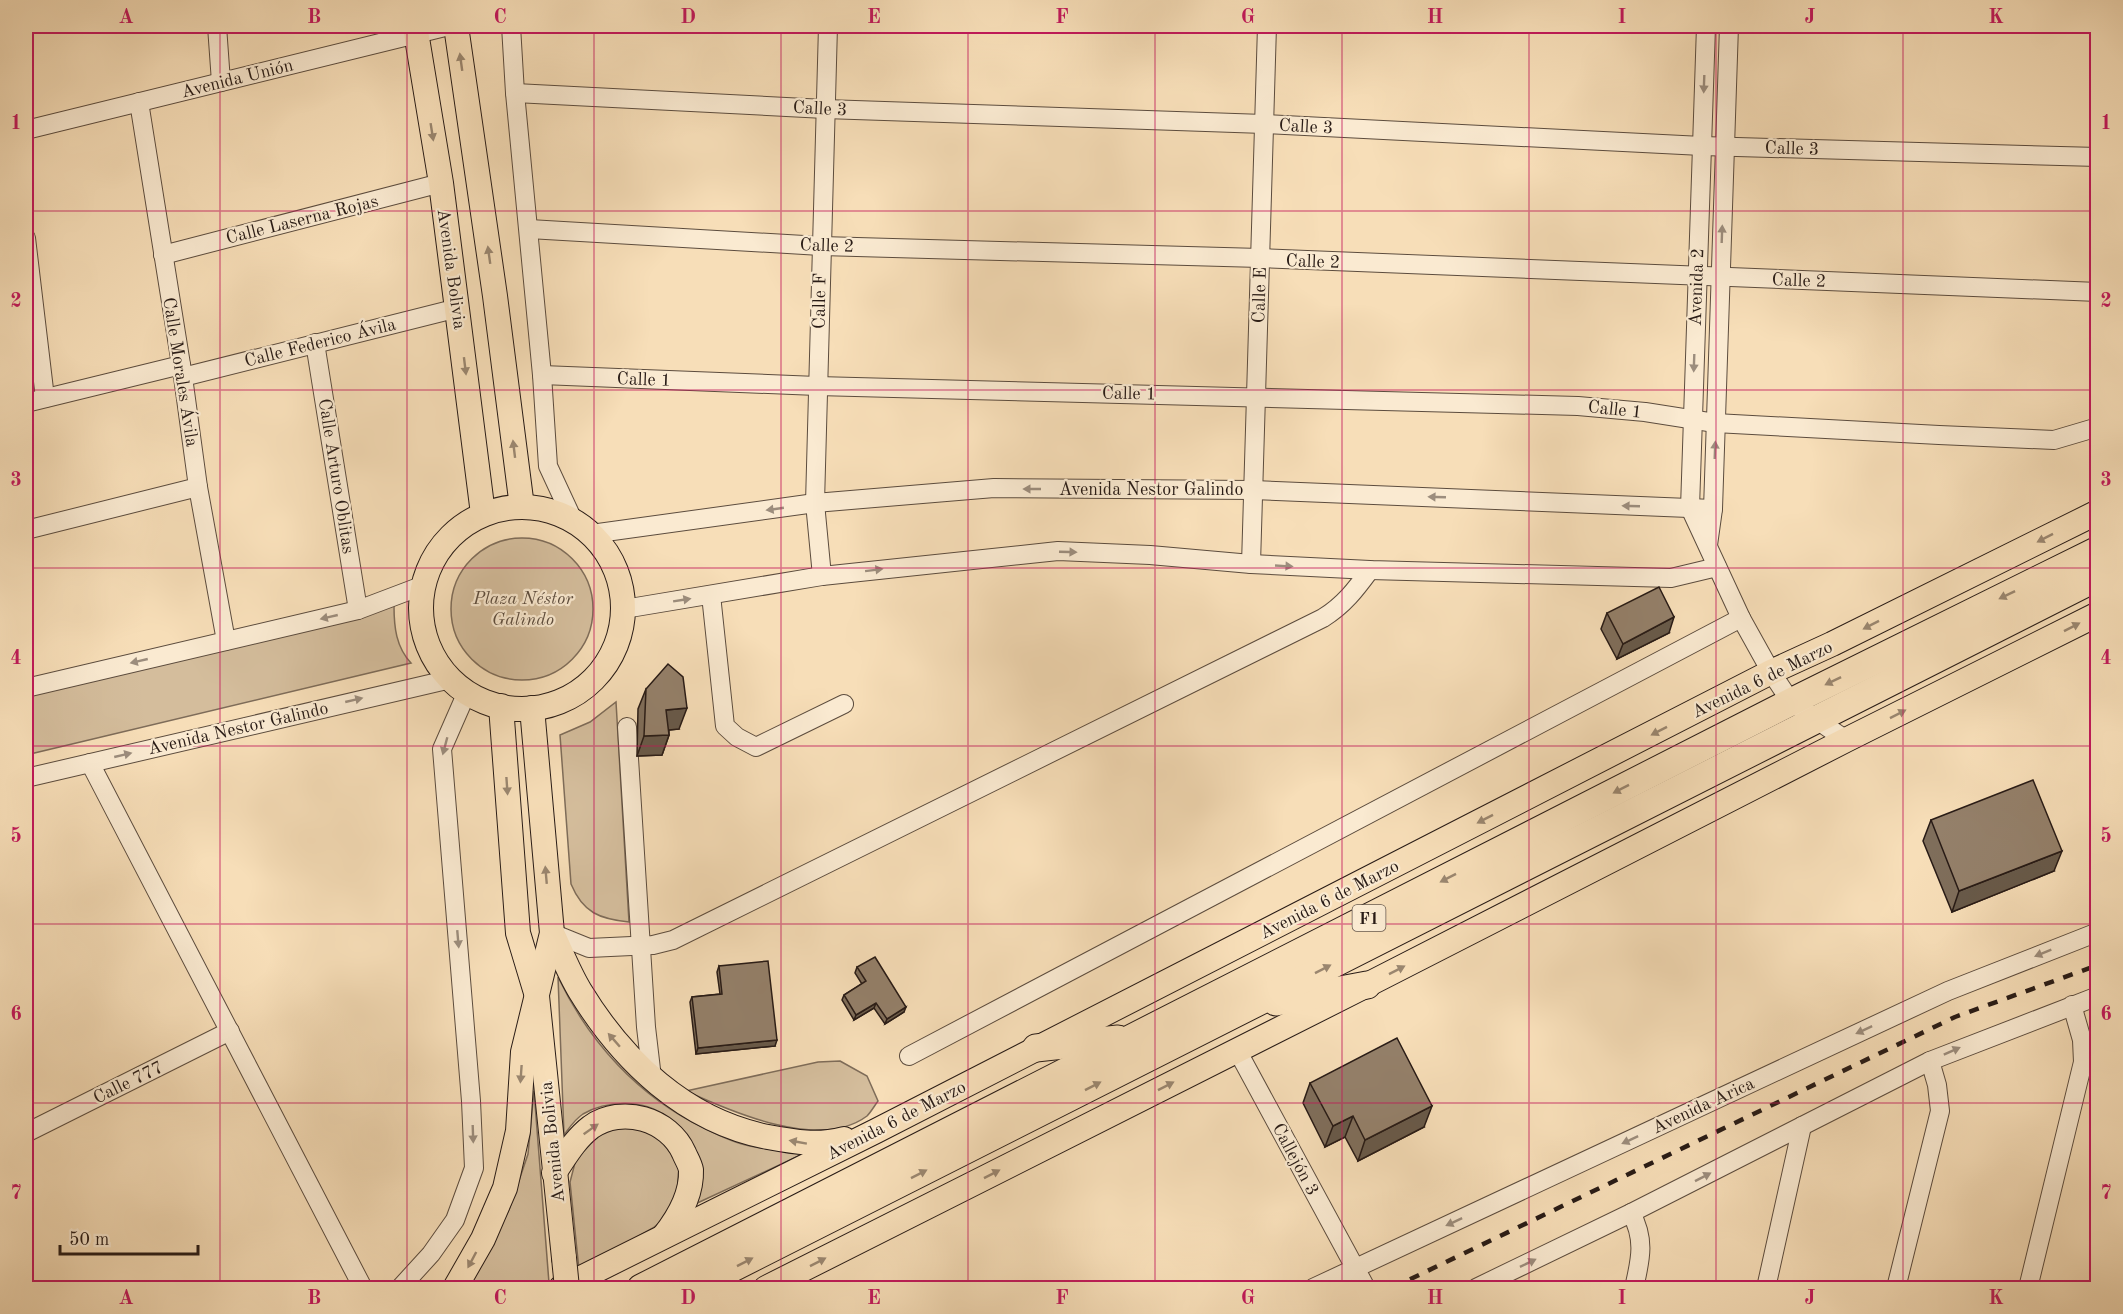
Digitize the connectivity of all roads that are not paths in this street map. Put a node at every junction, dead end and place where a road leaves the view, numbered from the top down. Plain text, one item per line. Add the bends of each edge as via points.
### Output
1 (217, 26) edge
2 (448, 26) edge
3 (456, 26) edge
4 (511, 26) edge
5 (828, 26) edge
6 (1267, 26) edge
7 (1706, 26) edge
8 (1730, 26) edge
9 (415, 29) edge
10 (221, 82) junction
11 (515, 93) junction
12 (139, 102) junction
13 (825, 109) junction
14 (1264, 124) junction
15 (26, 130) edge
16 (1702, 146) junction
17 (1725, 146) junction
18 (2097, 157) edge
19 (441, 183) junction
20 (529, 229) junction
21 (26, 238) edge
22 (821, 246) junction
23 (163, 255) junction
24 (1260, 258) junction
25 (1696, 276) junction
26 (1721, 277) junction
27 (2097, 292) edge
28 (458, 308) junction
29 (315, 343) junction
30 (182, 371) junction
31 (542, 375) junction
32 (817, 386) junction
33 (1256, 397) junction
34 (45, 398) junction
35 (26, 403) edge
36 (1692, 420) junction
37 (1715, 423) junction
38 (2097, 427) edge
39 (198, 487) junction
40 (1253, 490) junction
41 (815, 503) junction
42 (522, 507) junction
43 (1690, 508) junction
44 (1713, 509) junction
45 (2097, 512) edge
46 (483, 514) junction
47 (582, 527) junction
48 (26, 530) edge
49 (1708, 545) junction
50 (2097, 550) edge
51 (1251, 564) junction
52 (1717, 567) junction
53 (1370, 570) junction
54 (822, 576) junction
55 (2097, 577) edge
56 (424, 585) junction
57 (711, 595) junction
58 (624, 609) junction
59 (358, 610) junction
60 (2097, 614) edge
61 (1741, 618) junction
62 (226, 641) junction
63 (1771, 672) junction
64 (459, 685) junction
65 (26, 688) edge
66 (1791, 702) junction
67 (844, 704) dead end
68 (501, 706) junction
69 (532, 708) junction
70 (1817, 718) junction
71 (627, 727) dead end
72 (1846, 740) junction
73 (90, 763) junction
74 (26, 778) edge
75 (2097, 932) edge
76 (552, 933) junction
77 (642, 946) junction
78 (1367, 985) junction
79 (537, 996) junction
80 (2097, 996) edge
81 (2072, 1005) junction
82 (1245, 1008) junction
83 (230, 1031) junction
84 (1134, 1038) junction
85 (1036, 1048) junction
86 (1237, 1050) junction
87 (909, 1056) dead end
88 (1930, 1061) junction
89 (652, 1078) junction
90 (1802, 1126) junction
91 (876, 1131) junction
92 (26, 1133) edge
93 (554, 1173) junction
94 (1632, 1214) junction
95 (663, 1237) junction
96 (1354, 1269) junction
97 (363, 1288) edge
98 (400, 1288) edge
99 (455, 1288) edge
100 (561, 1288) edge
101 (567, 1288) edge
102 (641, 1288) edge
103 (693, 1288) edge
104 (766, 1288) edge
105 (1313, 1288) edge
106 (1366, 1288) edge
107 (1476, 1288) edge
108 (1634, 1288) edge
109 (1766, 1288) edge
110 (1896, 1288) edge
111 (2028, 1288) edge

1 - 10 street
2 - 9 street, Avenida Unión
42 -> 3 main road
4 - 11 street
5 - 13 street, Calle F
6 - 14 street, Calle E
7 -> 16 street, Avenida 2
8 - 17 street, Avenida 2
9 - 10 street, Avenida Unión
9 -> 19 main road, Avenida Bolivia
10 - 12 street, Avenida Unión
11 - 13 street, Calle 3
11 - 20 street
12 - 15 street, Avenida Unión
12 - 23 street, Calle Morales Ávila
13 - 14 street, Calle 3
13 - 22 street, Calle F
14 - 16 street, Calle 3
14 - 24 street, Calle E
16 - 17 street, Calle 3
16 - 25 street, Avenida 2
17 - 18 street, Calle 3
26 -> 17 street, Avenida 2
19 - 23 street, Calle Laserna Rojas
19 - 28 main road, Avenida Bolivia
20 - 22 street, Calle 2
20 - 31 street
21 - 34 street
22 - 24 street, Calle 2
22 - 32 street, Calle F
23 - 30 street, Calle Morales Ávila
24 - 25 street, Calle 2
24 - 33 street, Calle E
25 - 26 street, Calle 2
25 -> 36 street, Avenida 2
26 - 27 street, Calle 2
26 - 37 street, Avenida 2
28 - 29 street, Calle Federico Ávila
28 -> 46 main road, Avenida Bolivia
29 - 30 street, Calle Federico Ávila
29 - 59 street, Calle Arturo Oblitas
30 - 34 street, Calle Federico Ávila
30 - 39 street, Calle Morales Ávila
31 - 32 street, Calle 1
31 - 47 street via 548,466
32 - 33 street, Calle 1
32 - 41 street, Calle F
33 - 36 street, Calle 1 via 1578,406
33 - 40 street, Calle E
34 - 35 street, Calle Federico Ávila
36 - 37 street, Calle 1
36 - 43 street, Avenida 2
37 - 38 street, Calle 1 via 2054,440
44 -> 37 street, Avenida 2
39 - 48 street
39 - 62 street, Calle Morales Ávila
40 -> 41 street, Avenida Nestor Galindo via 994,488
43 -> 40 street, Avenida Nestor Galindo
40 - 51 street, Calle E
41 -> 47 street, Avenida Nestor Galindo
41 - 54 street, Calle F
42 - 46 main road
42 - 47 main road via 552,511
43 - 44 street, Avenida Nestor Galindo
43 - 49 street, Avenida 2
44 - 49 street, Avenida 2
45 -> 63 main road, Avenida 6 de Marzo
46 - 56 main road via 445,542
47 - 58 main road via 606,551 617,572
49 - 52 street, Avenida 2
50 -> 66 highway, Avenida 6 de Marzo / F1
51 -> 53 street
54 -> 51 street via 1058,551
52 - 53 street via 1671,578
52 - 61 street, Avenida 2
53 - 77 street via 1350,597 1323,618 673,940
54 - 57 street
55 - 70 highway, F1
56 - 59 street
56 - 64 main road via 425,633 438,662
58 -> 57 street
57 - 67 street via 725,726 736,738 756,747
58 - 69 main road via 619,638 606,665 586,687 561,702
59 -> 62 street
72 -> 60 main road
61 - 63 street, Avenida 2
61 - 87 street
62 -> 65 street
63 - 66 street, Avenida 2
63 -> 85 main road, Avenida 6 de Marzo
64 - 68 main road via 483,701
73 -> 64 street, Avenida Nestor Galindo
64 -> 98 street via 442,749 474,1168 455,1220
66 - 70 street, Avenida 2
66 -> 84 highway, Avenida 6 de Marzo / F1
68 - 69 main road
68 -> 79 main road, Avenida Bolivia via 518,933
76 -> 69 main road, Avenida Bolivia
70 - 72 street, Avenida 2
82 -> 70 highway, F1
71 - 77 street
78 -> 72 main road
73 - 74 street, Avenida Nestor Galindo
73 - 83 street
75 -> 96 street, Avenida Arica via 1948,991
76 - 77 street via 589,948
76 - 79 main road, Avenida Bolivia
89 -> 76 main road via 606,1031 578,988
77 - 89 street
78 - 82 highway
78 - 86 main road
79 - 93 main road, Avenida Bolivia
79 -> 99 main road via 523,1052 518,1131 505,1188 483,1239
80 - 81 street
88 -> 81 street
81 - 111 street via 2082,1040 2083,1062
103 -> 82 highway, F1
83 - 92 street, Calle 777
83 - 97 street
84 - 85 highway
84 - 102 highway, Avenida 6 de Marzo / F1
85 - 91 main road, Avenida 6 de Marzo
86 - 96 street, Callejón 3
104 -> 86 main road
88 - 90 street
88 - 110 street via 1940,1111
91 -> 89 main road via 807,1144 757,1134 719,1122 683,1103
94 -> 90 street
90 - 109 street
91 - 95 main road, Avenida 6 de Marzo
93 -> 95 main road via 572,1145 592,1126 619,1115 645,1119 665,1128 681,1146 691,1168 681,1214
93 - 101 main road, Avenida Bolivia, bridge
107 -> 94 street
94 - 108 street via 1642,1244
95 - 100 main road, Avenida 6 de Marzo
96 - 105 street, Avenida Arica
96 - 106 street, Callejón 3

